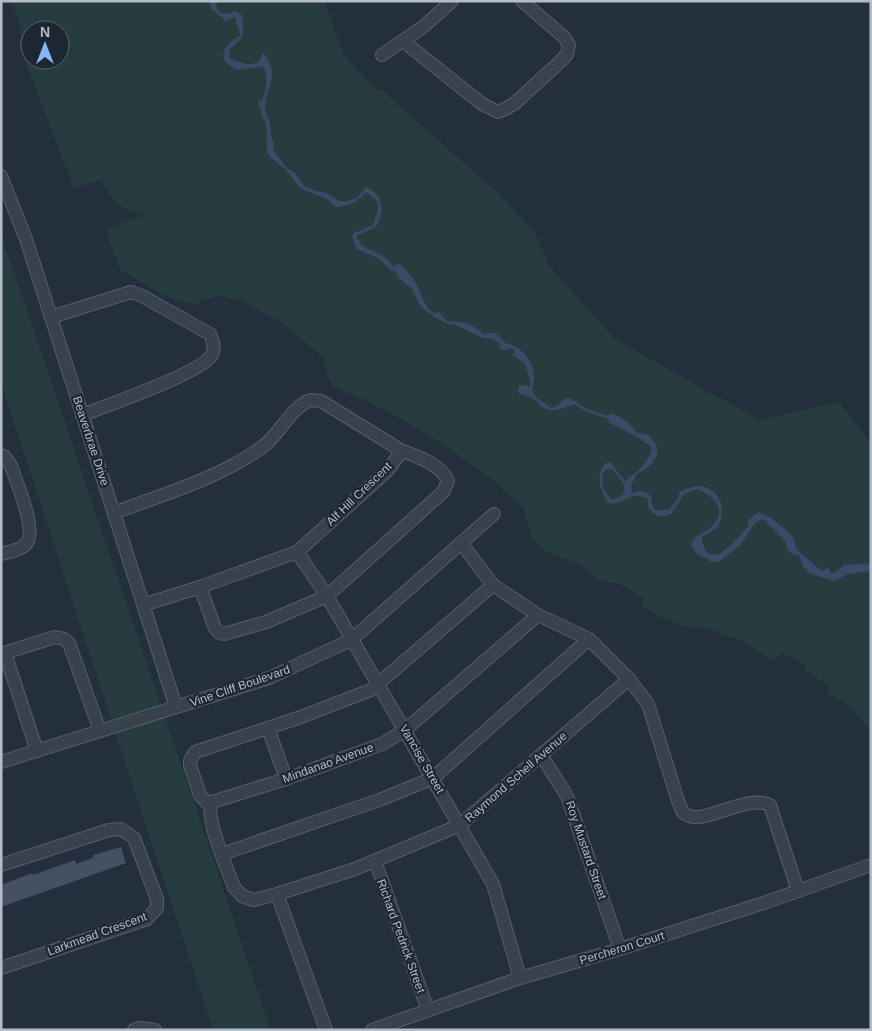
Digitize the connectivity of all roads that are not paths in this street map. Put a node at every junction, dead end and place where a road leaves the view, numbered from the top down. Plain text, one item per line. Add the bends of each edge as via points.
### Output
1 (452, 1) edge
2 (522, 1) edge
3 (402, 41) junction
4 (382, 55) dead end
5 (1, 176) edge
6 (51, 317) junction
7 (82, 415) junction
8 (402, 451) junction
9 (1, 455) edge
10 (114, 513) junction
11 (494, 514) dead end
12 (461, 543) junction
13 (297, 552) junction
14 (1, 554) edge
15 (493, 585) junction
16 (200, 587) junction
17 (327, 596) junction
18 (144, 605) junction
19 (538, 615) junction
20 (589, 639) junction
21 (351, 640) junction
22 (3, 653) edge
23 (629, 679) junction
24 (379, 684) junction
25 (176, 707) junction
26 (268, 728) junction
27 (405, 730) junction
28 (100, 731) junction
29 (37, 751) junction
30 (541, 756) junction
31 (1, 762) edge
32 (433, 778) junction
33 (286, 779) junction
34 (210, 806) junction
35 (460, 825) junction
36 (222, 854) junction
37 (375, 861) junction
38 (1, 864) edge
39 (871, 865) edge
40 (798, 891) junction
41 (277, 894) junction
42 (620, 949) junction
43 (1, 968) edge
44 (520, 978) junction
45 (428, 1010) junction
46 (134, 1030) edge
47 (155, 1030) edge
48 (326, 1030) edge
49 (372, 1030) edge

1 - 3 street
2 - 3 street via 569,45 562,60 515,103 498,112 482,104
3 - 4 street
5 - 6 street, Beaverbrae Drive via 26,239
6 - 7 street, Beaverbrae Drive
6 - 7 street via 131,292 210,334 214,346 211,357 188,373
7 - 10 street, Beaverbrae Drive
8 - 10 street, Alf Hill Crescent via 321,401 310,400 298,408 264,447 243,460 219,473
8 - 13 street, Alf Hill Crescent via 387,471
8 - 17 street via 446,475 448,480 444,492
9 - 14 street via 11,466 31,527 26,544
10 - 18 street, Beaverbrae Drive
11 - 12 street, Vine Cliff Boulevard
12 - 15 street
12 - 21 street, Vine Cliff Boulevard
13 - 16 street, Alf Hill Crescent
13 - 17 street, Vancise Street
15 - 19 street
15 - 24 street
16 - 17 street via 215,628 224,634 266,622
16 - 18 street, Alf Hill Crescent
17 - 21 street, Vancise Street
18 - 25 street, Beaverbrae Drive
19 - 20 street
19 - 27 street, Mindanao Avenue
20 - 23 street
20 - 32 street
21 - 24 street, Vancise Street
21 - 25 street, Vine Cliff Boulevard via 269,678
22 - 28 street via 55,637 69,643
22 - 29 street
23 - 30 street, Raymond Schell Avenue
23 - 40 street via 648,704 684,812 691,817 701,817 750,802 770,805
24 - 26 street via 362,694
24 - 27 street, Vancise Street
25 - 28 street, Vine Cliff Boulevard
26 - 33 street
26 - 34 street via 198,750 192,756 190,765 196,786
27 - 32 street, Vancise Street
27 - 33 street, Mindanao Avenue via 382,744
28 - 29 street, Vine Cliff Boulevard
29 - 31 street, Vine Cliff Boulevard
30 - 35 street, Raymond Schell Avenue
30 - 42 street, Roy Mustard Street via 567,796
32 - 35 street, Vancise Street
32 - 36 street
33 - 34 street, Mindanao Avenue via 215,800
34 - 36 street
35 - 37 street, Raymond Schell Avenue
35 - 44 street, Vancise Street via 493,884
36 - 41 street via 234,887 242,896 254,900
37 - 41 street, Raymond Schell Avenue
37 - 45 street, Richard Pedrick Street
38 - 43 street, Larkmead Crescent via 121,829 134,838 157,899 157,908 147,919
39 - 40 street, Percheron Court
40 - 42 street, Percheron Court
41 - 48 street
42 - 44 street, Percheron Court
44 - 45 street, Percheron Court
45 - 49 street, Percheron Court
46 - 47 street

